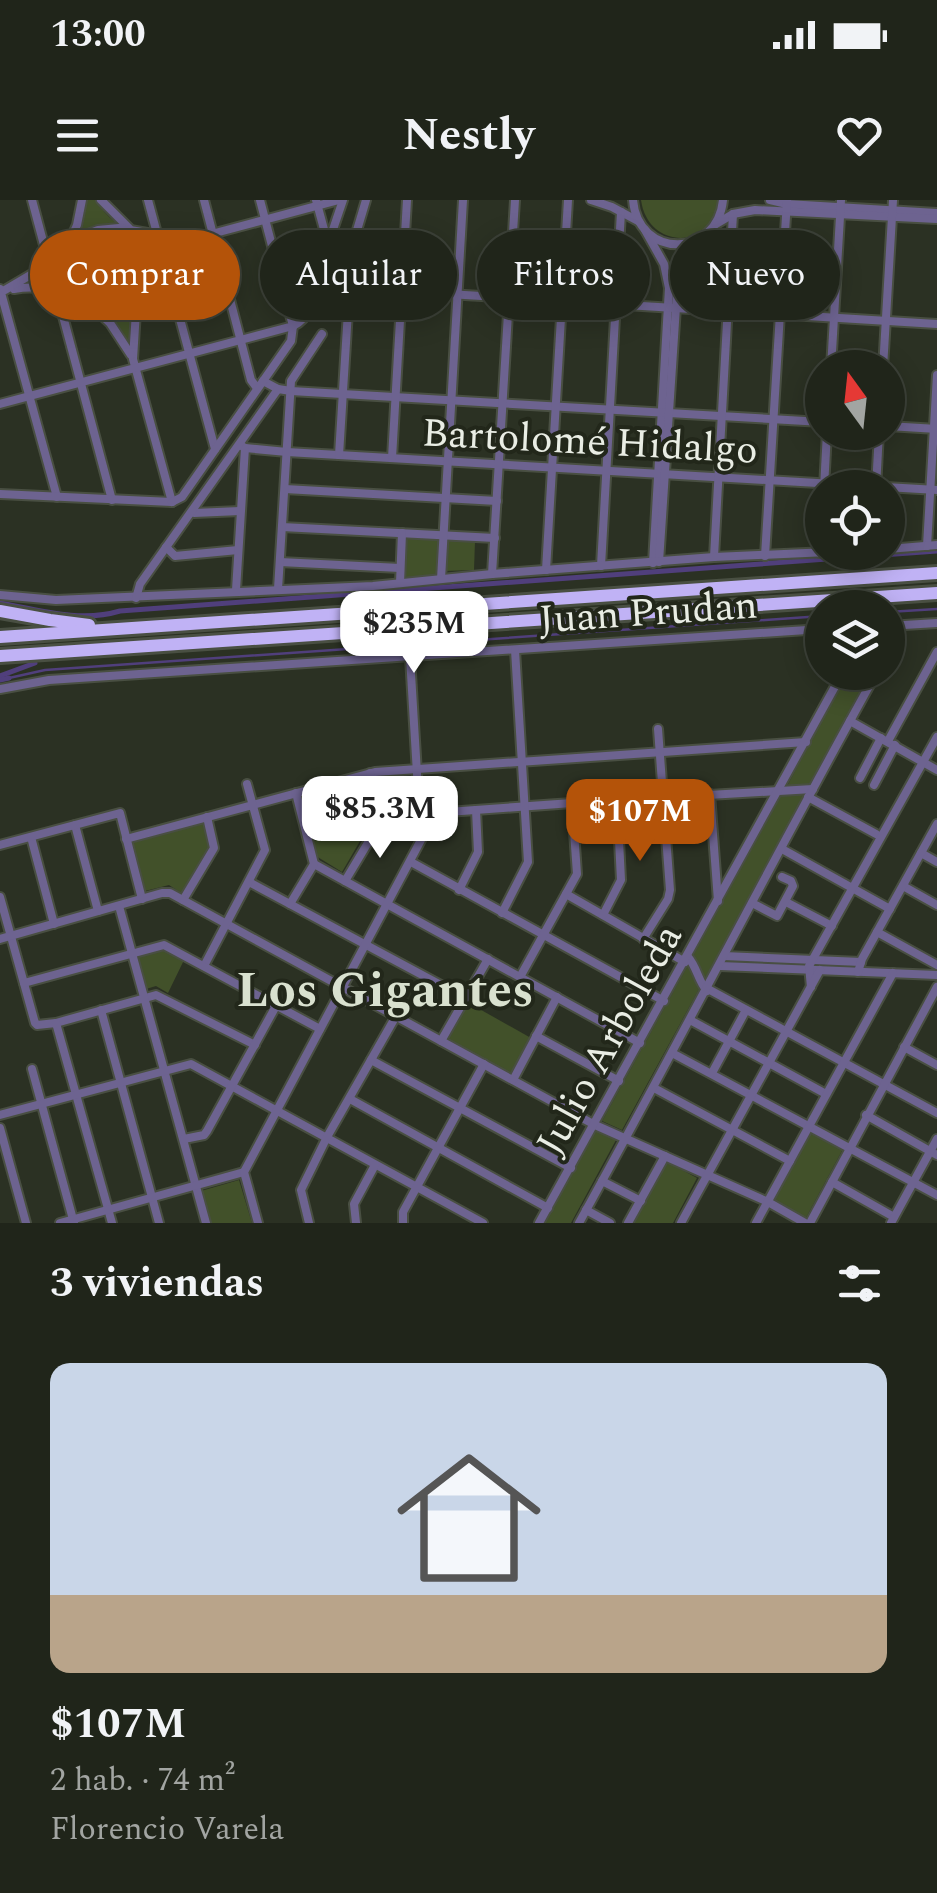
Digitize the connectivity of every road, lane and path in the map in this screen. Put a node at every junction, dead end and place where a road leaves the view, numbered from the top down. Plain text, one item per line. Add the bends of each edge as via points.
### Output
1 (32, 200) edge
2 (82, 200) edge
3 (100, 200) edge
4 (148, 200) edge
5 (204, 200) edge
6 (260, 200) edge
7 (341, 200) edge
8 (366, 200) edge
9 (407, 200) edge
10 (464, 200) edge
11 (515, 200) edge
12 (568, 200) edge
13 (590, 200) edge
14 (633, 200) edge
15 (723, 200) edge
16 (770, 200) edge
17 (893, 200) edge
18 (316, 203) edge
19 (787, 205) edge
20 (841, 207) edge
21 (621, 212) junction
22 (733, 214) junction
23 (892, 214) junction
24 (937, 216) edge
25 (265, 220) junction
26 (638, 221) junction
27 (716, 224) junction
28 (129, 228) junction
29 (40, 230) edge
30 (74, 230) edge
31 (98, 230) edge
32 (137, 230) edge
33 (156, 230) edge
34 (208, 230) edge
35 (228, 230) edge
36 (324, 230) edge
37 (333, 230) edge
38 (357, 230) edge
39 (406, 230) edge
40 (513, 230) edge
41 (567, 230) edge
42 (620, 230) edge
43 (645, 230) edge
44 (711, 230) edge
45 (732, 230) edge
46 (785, 230) edge
47 (650, 240) edge
48 (30, 274) edge
49 (30, 287) edge
50 (1, 290) edge
51 (670, 291) edge
52 (458, 295) junction
53 (477, 296) edge
54 (840, 318) edge
55 (64, 320) edge
56 (106, 320) edge
57 (136, 320) edge
58 (180, 320) edge
59 (235, 320) edge
60 (302, 320) edge
61 (347, 320) edge
62 (401, 320) edge
63 (508, 320) edge
64 (562, 320) edge
65 (614, 320) edge
66 (671, 320) edge
67 (728, 320) edge
68 (780, 320) edge
69 (834, 320) edge
70 (886, 321) junction
71 (937, 324) edge
72 (293, 326) junction
73 (322, 334) dead end
74 (241, 340) junction
75 (832, 350) edge
76 (884, 350) edge
77 (189, 354) junction
78 (134, 363) junction
79 (937, 375) edge
80 (81, 382) junction
81 (260, 384) junction
82 (278, 389) junction
83 (290, 391) junction
84 (343, 394) junction
85 (29, 396) junction
86 (396, 396) junction
87 (451, 399) junction
88 (503, 402) junction
89 (0, 404) edge
90 (556, 405) junction
91 (610, 408) junction
92 (665, 412) junction
93 (722, 416) junction
94 (774, 420) junction
95 (805, 421) edge
96 (905, 427) edge
97 (935, 429) edge
98 (242, 447) junction
99 (214, 449) junction
100 (287, 452) junction
101 (339, 455) junction
102 (392, 458) junction
103 (447, 460) junction
104 (499, 464) junction
105 (552, 467) junction
106 (606, 471) junction
107 (661, 474) junction
108 (718, 478) junction
109 (771, 481) junction
110 (805, 484) edge
111 (285, 488) junction
112 (905, 489) edge
113 (933, 490) edge
114 (1, 491) edge
115 (57, 497) junction
116 (445, 498) junction
117 (112, 500) junction
118 (497, 501) junction
119 (172, 502) junction
120 (240, 510) junction
121 (192, 512) junction
122 (282, 527) junction
123 (402, 533) junction
124 (442, 535) junction
125 (494, 538) junction
126 (932, 545) edge
127 (905, 547) edge
128 (166, 548) junction
129 (238, 550) junction
130 (805, 554) edge
131 (766, 556) junction
132 (714, 558) junction
133 (280, 562) junction
134 (656, 562) junction
135 (602, 566) junction
136 (400, 568) junction
137 (546, 570) junction
138 (937, 573) edge
139 (492, 574) junction
140 (441, 579) junction
141 (400, 584) junction
142 (278, 589) junction
143 (236, 590) junction
144 (937, 593) edge
145 (0, 595) edge
146 (136, 598) junction
147 (0, 611) edge
148 (937, 623) edge
149 (905, 625) edge
150 (132, 628) junction
151 (805, 630) edge
152 (0, 636) edge
153 (515, 650) junction
154 (937, 652) edge
155 (410, 657) junction
156 (0, 659) edge
157 (0, 690) edge
158 (833, 690) edge
159 (867, 690) edge
160 (850, 721) junction
161 (658, 729) dead end
162 (937, 736) edge
163 (888, 741) junction
164 (806, 742) junction
165 (660, 752) junction
166 (521, 761) junction
167 (923, 762) junction
168 (417, 769) junction
169 (937, 770) edge
170 (370, 773) junction
171 (860, 778) dead end
172 (247, 784) dead end
173 (874, 785) dead end
174 (779, 790) junction
175 (296, 793) junction
176 (811, 793) junction
177 (710, 794) junction
178 (663, 797) junction
179 (617, 800) junction
180 (572, 802) junction
181 (253, 805) junction
182 (524, 806) junction
183 (476, 810) junction
184 (420, 814) junction
185 (207, 817) junction
186 (375, 818) junction
187 (937, 824) edge
188 (75, 825) junction
189 (876, 834) dead end
190 (307, 835) junction
191 (31, 837) junction
192 (126, 839) junction
193 (0, 845) edge
194 (782, 849) junction
195 (921, 853) junction
196 (411, 862) junction
197 (937, 862) edge
198 (314, 864) junction
199 (782, 877) dead end
200 (345, 881) junction
201 (250, 882) junction
202 (903, 886) junction
203 (852, 889) junction
204 (458, 890) junction
205 (566, 894) junction
206 (0, 897) edge
207 (142, 899) junction
208 (183, 900) junction
209 (718, 901) junction
210 (786, 902) junction
211 (290, 904) junction
212 (388, 904) junction
213 (752, 904) junction
214 (937, 905) edge
215 (119, 906) junction
216 (890, 909) junction
217 (98, 911) junction
218 (502, 913) junction
219 (602, 916) junction
220 (54, 924) junction
221 (226, 924) junction
222 (832, 926) junction
223 (878, 932) junction
224 (10, 936) junction
225 (542, 936) junction
226 (0, 939) edge
227 (644, 939) junction
228 (367, 944) junction
229 (132, 954) junction
230 (488, 959) junction
231 (686, 960) junction
232 (722, 961) junction
233 (811, 965) junction
234 (937, 965) edge
235 (204, 966) junction
236 (860, 967) junction
237 (820, 970) junction
238 (893, 973) junction
239 (937, 975) edge
240 (520, 976) junction
241 (24, 983) junction
242 (342, 987) junction
243 (812, 987) junction
244 (937, 988) edge
245 (707, 990) junction
246 (557, 997) junction
247 (145, 998) junction
248 (466, 998) junction
249 (664, 1000) junction
250 (276, 1006) junction
251 (101, 1010) junction
252 (746, 1010) junction
253 (924, 1010) junction
254 (396, 1016) junction
255 (937, 1018) edge
256 (690, 1020) junction
257 (56, 1022) junction
258 (320, 1029) junction
259 (786, 1032) junction
260 (536, 1036) junction
261 (729, 1040) junction
262 (441, 1041) junction
263 (640, 1043) junction
264 (255, 1045) junction
265 (904, 1047) junction
266 (672, 1053) junction
267 (372, 1060) junction
268 (770, 1062) junction
269 (843, 1063) junction
270 (484, 1064) junction
271 (937, 1064) edge
272 (32, 1069) dead end
273 (164, 1070) junction
274 (712, 1073) junction
275 (512, 1080) junction
276 (120, 1082) junction
277 (619, 1082) junction
278 (883, 1084) junction
279 (232, 1086) junction
280 (654, 1088) junction
281 (77, 1094) junction
282 (751, 1094) junction
283 (826, 1094) junction
284 (350, 1098) junction
285 (42, 1103) junction
286 (460, 1108) junction
287 (277, 1110) junction
288 (937, 1113) edge
289 (0, 1114) edge
290 (866, 1116) junction
291 (595, 1125) junction
292 (809, 1126) junction
293 (0, 1128) edge
294 (733, 1131) junction
295 (327, 1137) junction
296 (937, 1138) edge
297 (626, 1139) junction
298 (184, 1140) junction
299 (438, 1147) junction
300 (849, 1148) junction
301 (934, 1153) edge
302 (665, 1156) junction
303 (790, 1162) junction
304 (375, 1164) junction
305 (571, 1168) junction
306 (244, 1172) junction
307 (708, 1175) junction
308 (602, 1181) junction
309 (832, 1182) junction
310 (914, 1182) junction
311 (196, 1186) junction
312 (416, 1188) junction
313 (937, 1195) edge
314 (152, 1198) junction
315 (640, 1201) junction
316 (768, 1202) junction
317 (548, 1208) junction
318 (108, 1210) junction
319 (586, 1210) junction
320 (892, 1220) edge
321 (74, 1221) edge
322 (26, 1223) edge
323 (60, 1223) edge
324 (112, 1223) edge
325 (158, 1223) edge
326 (206, 1223) edge
327 (258, 1223) edge
328 (308, 1223) edge
329 (356, 1223) edge
330 (403, 1223) edge
331 (483, 1223) edge
332 (540, 1223) edge
333 (579, 1223) edge
334 (610, 1223) edge
335 (628, 1223) edge
336 (681, 1223) edge
337 (756, 1223) edge
338 (808, 1223) edge

1 - 29 street
2 - 30 street
3 - 28 street
4 - 33 street
5 - 34 street
6 - 25 street
7 - 18 street
7 - 37 street
8 - 38 street
9 - 39 street
10 - 52 street
11 - 40 street
12 - 41 street
13 - 21 street
14 - 26 street
15 - 27 street
16 - 19 street
17 - 23 street
18 - 25 street
18 - 36 street
19 - 20 street
19 - 22 street
19 - 46 street
20 - 23 street
21 - 26 street
21 - 42 street
22 - 27 street
22 - 45 street
23 - 24 street
23 - 70 street
25 - 35 street
25 - 72 street
26 - 43 street
27 - 44 street
28 - 31 street
28 - 32 street
47 - 51 street
48 - 50 street
49 - 50 street
50 - 85 street
52 - 53 street
52 - 87 street
54 - 70 street
55 - 80 street
56 - 78 street
57 - 78 street
58 - 77 street
59 - 74 street
60 - 72 street
61 - 84 street
62 - 86 street
63 - 88 street
64 - 90 street
65 - 91 street
66 - 92 street
67 - 93 street
68 - 94 street
69 - 75 street
70 - 71 street
70 - 76 street
72 - 74 street
72 - 81 street via 291,341
73 - 83 street
74 - 77 street
74 - 81 street via 252,380
77 - 78 street
77 - 99 street
78 - 80 street
78 - 119 street
79 - 97 street
80 - 85 street
80 - 117 street
81 - 82 street
81 - 99 street
82 - 83 street
82 - 98 street
83 - 84 street
83 - 100 street
84 - 86 street
84 - 101 street
85 - 89 street
85 - 115 street
86 - 87 street
86 - 102 street
87 - 88 street
87 - 103 street
88 - 90 street
88 - 104 street
90 - 91 street
90 - 105 street
91 - 92 street
91 - 106 street
92 - 93 street
92 - 107 street
93 - 94 street
93 - 108 street
94 - 95 street
94 - 109 street
96 - 97 street
97 - 113 street
98 - 100 street, Bartolomé Hidalgo
98 - 120 street
98 - 121 street
99 - 119 street
100 - 101 street, Bartolomé Hidalgo
100 - 111 street
101 - 102 street, Bartolomé Hidalgo
102 - 103 street, Bartolomé Hidalgo
103 - 104 street, Bartolomé Hidalgo
103 - 116 street
104 - 105 street, Bartolomé Hidalgo
104 - 118 street
105 - 106 street, Bartolomé Hidalgo
105 - 137 street
106 - 107 street, Bartolomé Hidalgo
106 - 135 street
107 - 108 street, Bartolomé Hidalgo
107 - 134 street
108 - 109 street, Bartolomé Hidalgo
108 - 132 street
109 - 110 street, Bartolomé Hidalgo
109 - 131 street
111 - 116 street
111 - 122 street
112 - 113 street, Bartolomé Hidalgo
113 - 126 street
114 - 115 street
115 - 117 street
116 - 118 street
116 - 124 street
117 - 119 street
118 - 125 street
120 - 121 street
120 - 129 street
121 - 128 street
122 - 123 street
122 - 133 street
123 - 124 street
123 - 136 street
124 - 125 street
124 - 140 street
125 - 139 street
126 - 127 street
128 - 129 street via 175,556
128 - 146 street
129 - 143 street
130 - 131 street
131 - 132 street
132 - 134 street
133 - 136 street
133 - 142 street
134 - 135 street
135 - 137 street
136 - 141 street
137 - 139 street
138 - 150 highway
139 - 140 street
140 - 141 street
141 - 142 street
142 - 143 street
143 - 146 street
144 - 156 highway
145 - 146 street
147 - 150 highway
148 - 149 street
150 - 152 highway
151 - 153 street, Juan Prudan
153 - 155 street, Juan Prudan
153 - 166 street
154 - 163 street
155 - 157 street, Juan Prudan via 48,680
155 - 168 street
158 - 164 street, Julio Arboleda
159 - 160 street
160 - 163 street
160 - 176 street
161 - 165 street
162 - 167 street
163 - 167 street
163 - 171 street
163 - 173 street
164 - 165 street
164 - 174 street, Julio Arboleda
165 - 166 street
165 - 178 street
166 - 168 street
166 - 182 street
167 - 169 street
167 - 203 street
168 - 170 street
168 - 184 street
170 - 175 street
170 - 186 street
172 - 181 street
174 - 176 street
174 - 177 street
174 - 209 street, Julio Arboleda
175 - 181 street
175 - 190 street
176 - 189 street
176 - 194 street
177 - 178 street
177 - 209 street
178 - 179 street
178 - 227 street via 670,894
179 - 180 street
179 - 219 street via 621,880
180 - 182 street
180 - 205 street via 577,870
181 - 185 street
181 - 201 street via 265,850
182 - 183 street
182 - 218 street via 528,866
183 - 184 street
183 - 204 street via 478,848
184 - 196 street via 421,840
185 - 192 street
185 - 208 street via 214,848
186 - 190 street
186 - 200 street via 374,835
187 - 195 street
188 - 191 street
188 - 192 street via 120,813
188 - 217 street
190 - 198 street
191 - 193 street
191 - 220 street
192 - 207 street
194 - 203 street
194 - 213 street
195 - 197 street
195 - 202 street
196 - 204 street
196 - 212 street
198 - 200 street
198 - 211 street
199 - 210 street via 793,886
200 - 212 street
201 - 211 street
201 - 221 street
202 - 214 street
202 - 216 street
203 - 216 street
203 - 222 street
204 - 218 street
205 - 219 street
205 - 225 street
206 - 224 street
207 - 208 street via 167,892
207 - 215 street
208 - 221 street
209 - 231 street, Julio Arboleda
210 - 213 street via 776,916
210 - 222 street
211 - 228 street
212 - 228 street
212 - 230 street
213 - 232 street
215 - 217 street
215 - 229 street
216 - 223 street
217 - 220 street
218 - 225 street
219 - 227 street
220 - 224 street
221 - 235 street
221 - 242 street
222 - 233 street
223 - 234 street
223 - 236 street
224 - 226 street
224 - 241 street
225 - 240 street
225 - 249 street
227 - 231 street
228 - 242 street
228 - 248 street
229 - 235 street via 164,944
229 - 241 street
229 - 247 street
230 - 240 street
230 - 248 street
231 - 245 street
231 - 249 street, Julio Arboleda
232 - 233 street
232 - 245 street
233 - 236 street
233 - 237 street
233 - 243 street
235 - 250 street
236 - 237 street
236 - 238 street
237 - 243 street
238 - 239 street
238 - 269 street
240 - 246 street
241 - 257 street via 35,1023
242 - 254 street
242 - 258 street
243 - 259 street
244 - 253 street
245 - 252 street
245 - 256 street
246 - 260 street
246 - 263 street
247 - 251 street
247 - 264 street via 160,996
247 - 273 street
248 - 262 street
249 - 263 street, Julio Arboleda
250 - 258 street
250 - 264 street
251 - 257 street
251 - 276 street
252 - 259 street
252 - 261 street
253 - 255 street
253 - 265 street
254 - 262 street
254 - 267 street
256 - 261 street
256 - 266 street
257 - 281 street
258 - 287 street
259 - 268 street
259 - 269 street
260 - 275 street
260 - 277 street
261 - 268 street
261 - 274 street
262 - 270 street
263 - 277 street, Julio Arboleda
264 - 279 street
265 - 271 street
265 - 278 street
266 - 274 street
266 - 280 street
267 - 284 street
267 - 286 street
268 - 282 street
268 - 283 street
269 - 278 street
269 - 283 street
270 - 275 street
270 - 286 street
272 - 285 street
273 - 276 street
273 - 279 street via 191,1064
273 - 298 street
274 - 282 street
275 - 291 street
276 - 281 street
276 - 314 street
277 - 291 street, Julio Arboleda
278 - 288 street
278 - 290 street
279 - 287 street
279 - 298 street via 206,1133
280 - 294 street
280 - 297 street
281 - 285 street
281 - 318 street
282 - 292 street
282 - 294 street
283 - 292 street
284 - 295 street
284 - 299 street
285 - 289 street
285 - 321 street
286 - 299 street
286 - 305 street
287 - 295 street
287 - 306 street
290 - 300 street
290 - 301 street
291 - 297 street
291 - 305 street, Julio Arboleda
292 - 300 street
292 - 303 street
293 - 322 street
294 - 303 street
294 - 307 street
295 - 304 street
295 - 328 street via 300,1192
296 - 301 street
297 - 302 street
297 - 308 street
298 - 311 street
299 - 312 street
299 - 317 street
300 - 309 street
300 - 310 street
301 - 310 street
302 - 307 street
302 - 315 street
303 - 316 street
304 - 312 street
304 - 329 street via 354,1204
305 - 317 street, Julio Arboleda
306 - 311 street
306 - 327 street
307 - 316 street
307 - 336 street
308 - 315 street
308 - 319 street
309 - 320 street
309 - 338 street
310 - 313 street
310 - 320 street
311 - 314 street
311 - 326 street
312 - 330 street
312 - 331 street
314 - 318 street
314 - 325 street
315 - 335 street
316 - 337 street
316 - 338 street
317 - 332 street, Julio Arboleda
318 - 321 street
318 - 324 street
319 - 333 street
319 - 334 street
321 - 323 street

